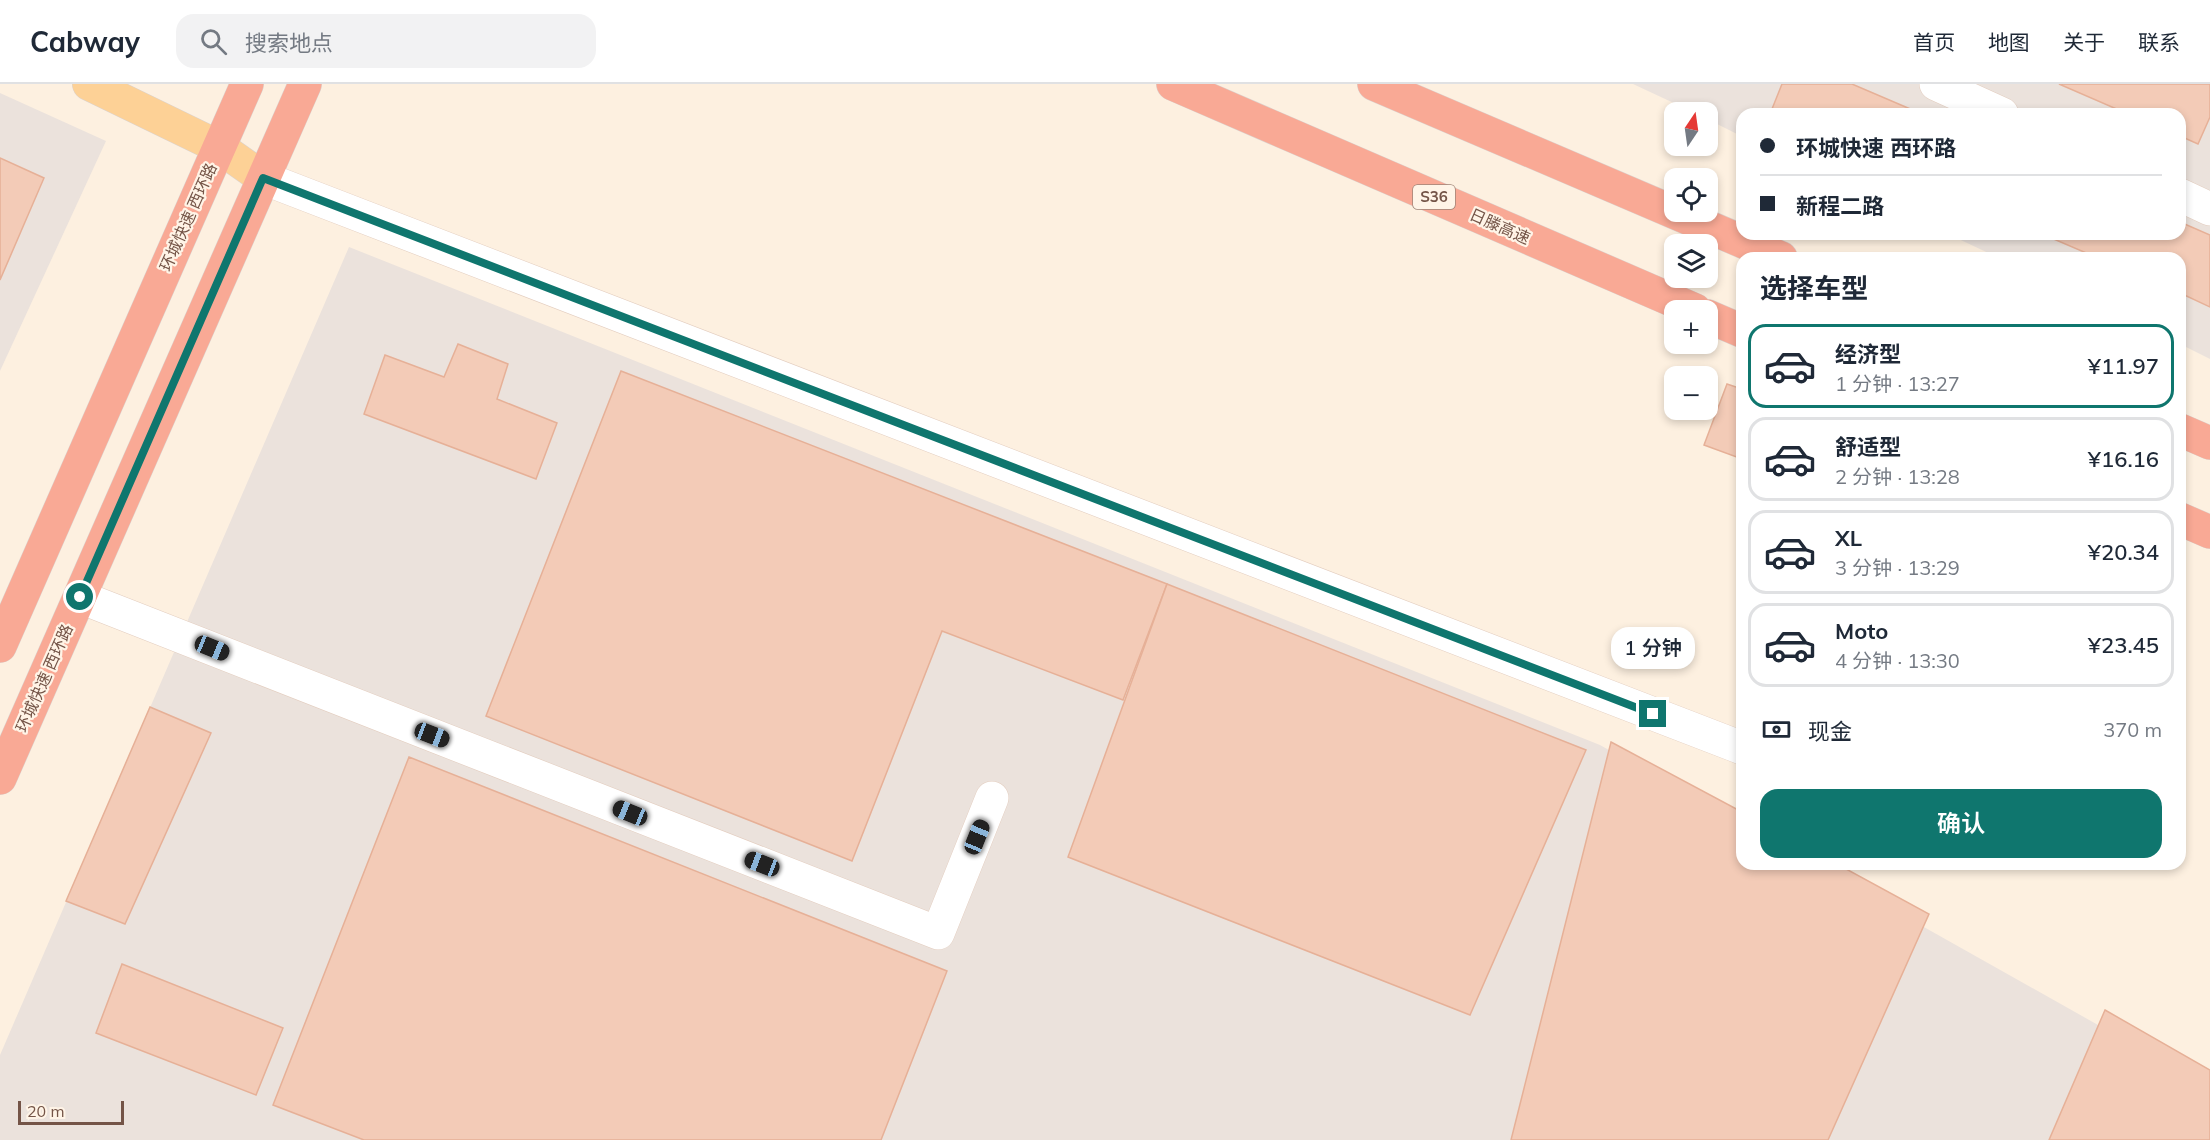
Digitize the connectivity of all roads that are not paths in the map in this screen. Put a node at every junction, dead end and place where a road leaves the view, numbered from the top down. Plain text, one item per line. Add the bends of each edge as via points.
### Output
1 (89, 84) edge
2 (247, 84) edge
3 (304, 84) edge
4 (1173, 84) edge
5 (1374, 84) edge
6 (1936, 84) edge
7 (1989, 108) edge
8 (219, 147) junction
9 (263, 178) junction
10 (2186, 198) edge
11 (2210, 208) edge
12 (1736, 239) edge
13 (1739, 240) edge
14 (1767, 252) edge
15 (1672, 300) edge
16 (1718, 321) edge
17 (1736, 328) edge
18 (2186, 433) edge
19 (2210, 443) edge
20 (2186, 522) edge
21 (2210, 532) edge
22 (80, 597) junction
23 (0, 646) edge
24 (1736, 746) edge
25 (0, 778) edge
26 (992, 798) dead end

1 - 8 main road
2 - 8 highway, 环城快速 西环路
3 - 9 highway, 环城快速 西环路
4 - 15 highway, 日滕高速 / S36
5 - 12 highway
6 - 7 street
8 - 9 main road
8 - 23 highway, 环城快速 西环路
9 - 22 highway, 环城快速 西环路
9 - 24 street
10 - 11 street
13 - 14 highway
16 - 17 highway
18 - 19 highway
20 - 21 highway
22 - 25 highway, 环城快速 西环路
22 - 26 street via 938,933

